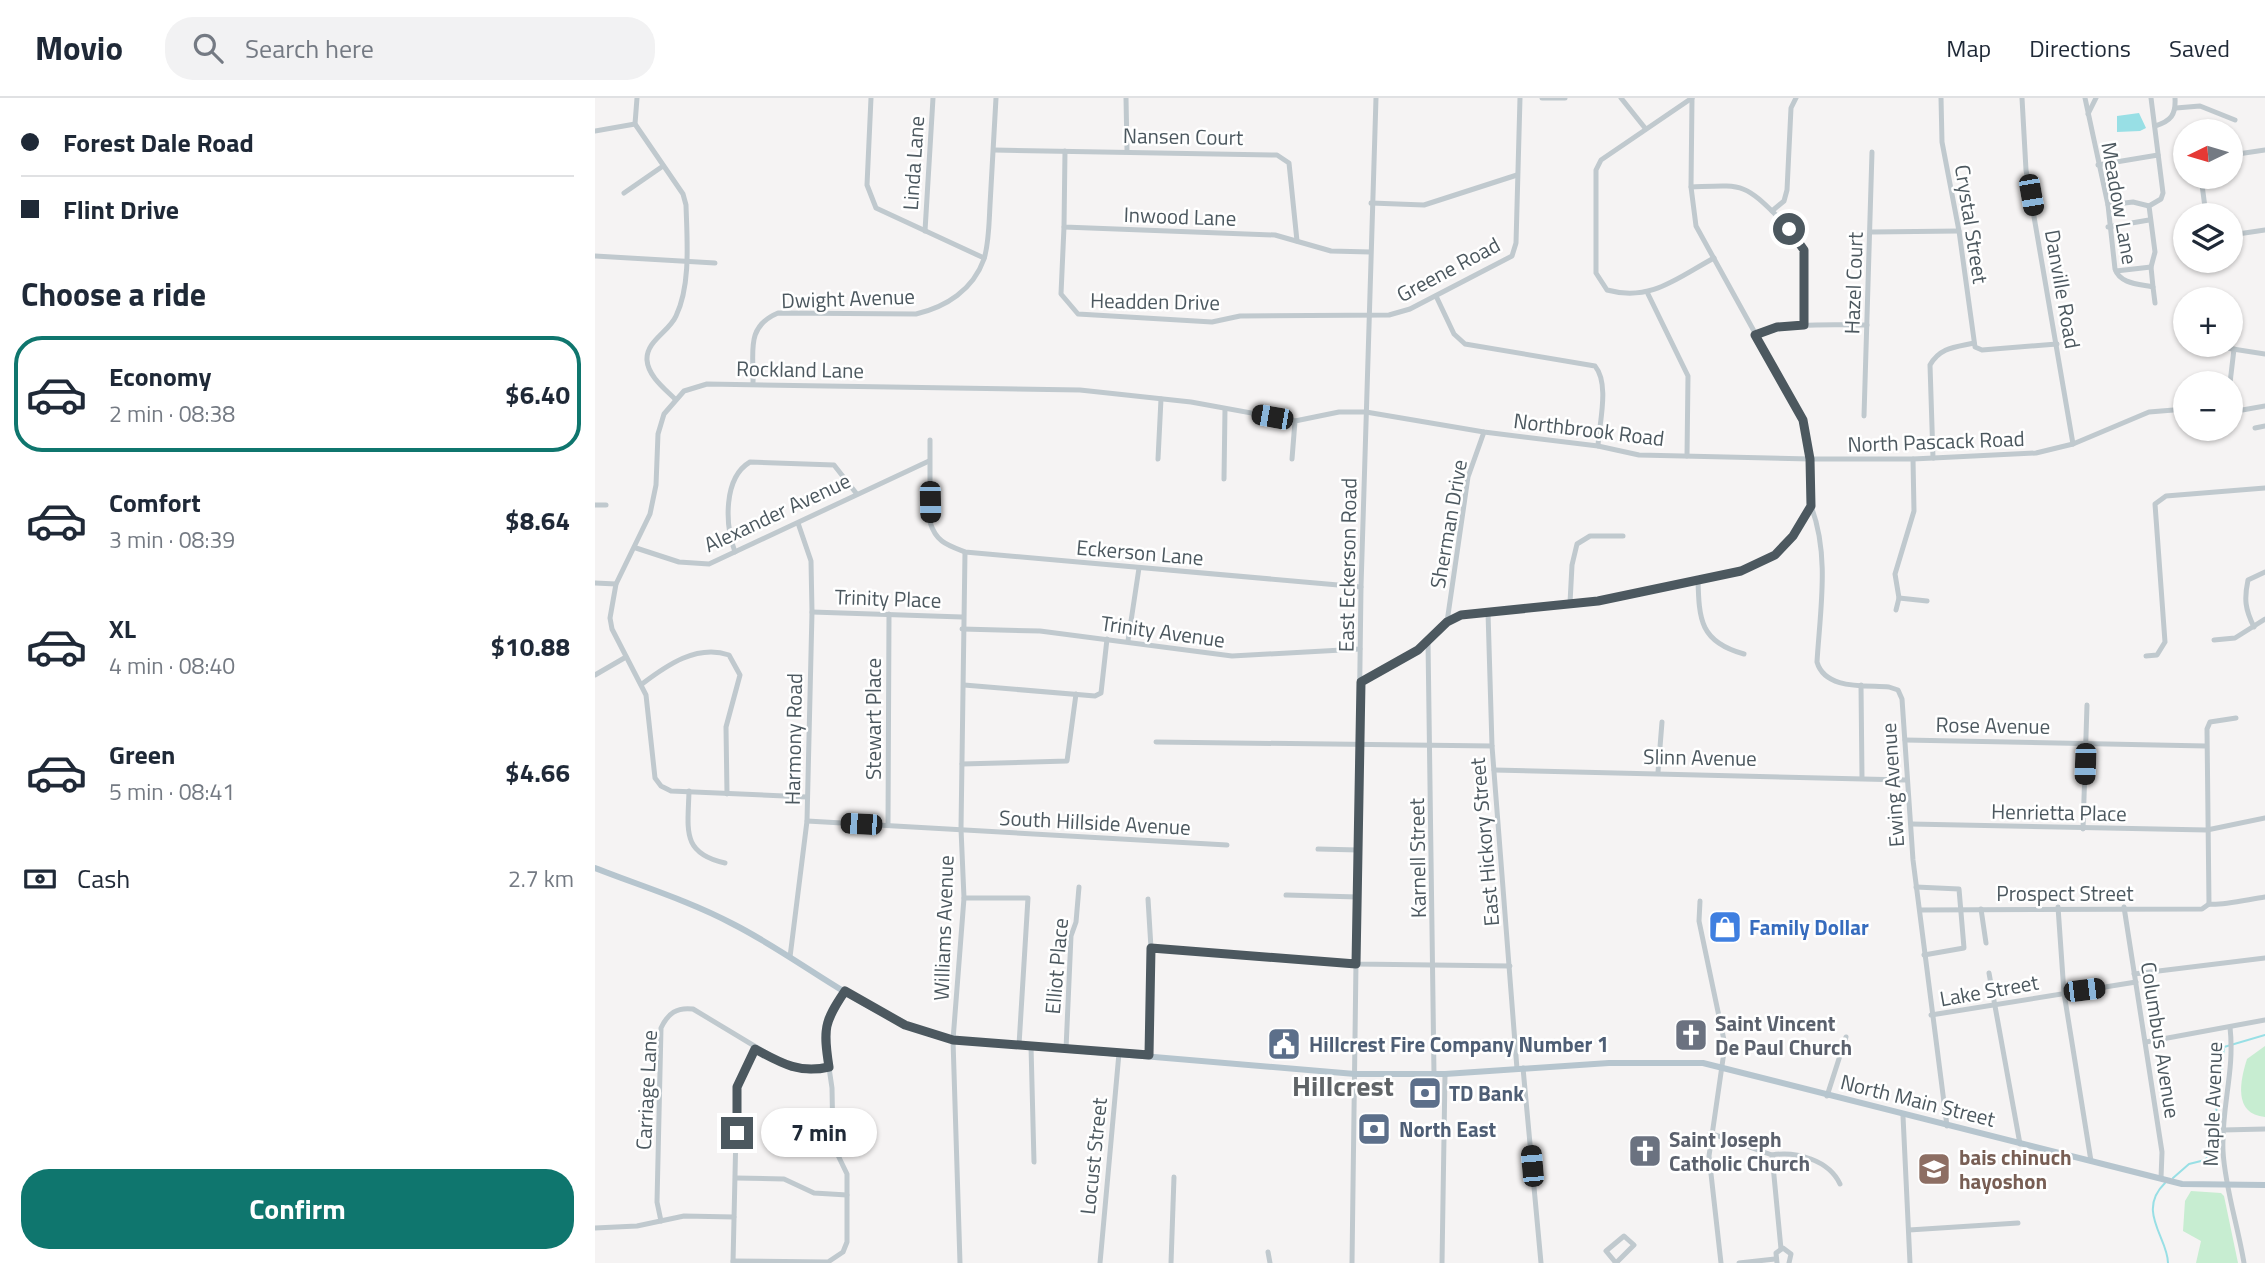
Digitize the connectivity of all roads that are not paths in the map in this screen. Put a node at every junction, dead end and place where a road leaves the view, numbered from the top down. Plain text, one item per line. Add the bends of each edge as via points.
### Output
1 (637, 98) edge
2 (871, 98) edge
3 (933, 98) edge
4 (996, 98) edge
5 (1126, 98) edge
6 (1375, 98) edge
7 (1520, 98) edge
8 (1542, 98) edge
9 (1565, 98) edge
10 (1621, 98) edge
11 (1692, 98) edge
12 (1795, 98) edge
13 (1941, 98) edge
14 (2022, 98) edge
15 (2085, 98) edge
16 (2096, 98) edge
17 (2151, 98) edge
18 (2175, 98) edge
19 (2176, 108) junction
20 (2087, 116) junction
21 (2232, 119) edge
22 (635, 124) junction
23 (2155, 126) junction
24 (1645, 128) junction
25 (595, 131) edge
26 (993, 150) junction
27 (1127, 150) junction
28 (2265, 150) edge
29 (1065, 151) junction
30 (1872, 152) dead end
31 (2243, 153) edge
32 (2158, 155) junction
33 (2098, 165) junction
34 (663, 166) junction
35 (1517, 175) junction
36 (1691, 187) junction
37 (624, 193) dead end
38 (1371, 203) junction
39 (2108, 205) junction
40 (2149, 206) junction
41 (1772, 211) junction
42 (2149, 220) junction
43 (2109, 227) junction
44 (1063, 228) junction
45 (1959, 230) junction
46 (2265, 230) edge
47 (925, 231) junction
48 (1872, 232) junction
49 (2243, 233) edge
50 (1297, 241) junction
51 (1370, 252) junction
52 (595, 256) edge
53 (984, 258) junction
54 (1714, 258) junction
55 (685, 262) junction
56 (715, 263) dead end
57 (2151, 267) junction
58 (2116, 271) junction
59 (2153, 288) junction
60 (1648, 294) junction
61 (1436, 296) junction
62 (2155, 303) dead end
63 (1367, 314) junction
64 (1804, 325) junction
65 (1867, 326) junction
66 (1755, 335) junction
67 (1974, 343) junction
68 (2057, 344) junction
69 (2243, 350) edge
70 (2265, 354) edge
71 (753, 383) junction
72 (675, 399) junction
73 (1161, 399) junction
74 (2265, 406) edge
75 (1226, 409) junction
76 (2173, 410) edge
77 (2243, 410) edge
78 (1366, 412) junction
79 (1864, 416) dead end
80 (1295, 421) junction
81 (2265, 426) edge
82 (2255, 428) dead end
83 (1484, 432) junction
84 (930, 440) dead end
85 (2073, 444) junction
86 (1598, 446) junction
87 (1687, 456) junction
88 (1933, 458) junction
89 (1158, 459) dead end
90 (1292, 459) dead end
91 (1810, 459) junction
92 (1913, 459) junction
93 (929, 461) junction
94 (1224, 479) dead end
95 (2265, 488) edge
96 (856, 493) junction
97 (595, 505) edge
98 (606, 505) dead end
99 (1811, 506) junction
100 (798, 523) junction
101 (1623, 536) dead end
102 (636, 548) junction
103 (735, 552) junction
104 (965, 552) junction
105 (1139, 568) junction
106 (2265, 572) edge
107 (1699, 579) junction
108 (595, 583) edge
109 (617, 584) junction
110 (1361, 587) junction
111 (1899, 598) junction
112 (1927, 601) dead end
113 (1570, 603) junction
114 (1896, 610) dead end
115 (812, 612) junction
116 (1488, 612) junction
117 (889, 614) junction
118 (962, 617) junction
119 (2265, 619) edge
120 (1447, 622) junction
121 (2254, 627) junction
122 (962, 629) junction
123 (1107, 639) junction
124 (2214, 640) dead end
125 (1128, 641) junction
126 (1428, 641) junction
127 (1360, 649) junction
128 (1744, 654) dead end
129 (2146, 656) dead end
130 (626, 657) junction
131 (595, 675) edge
132 (1361, 682) junction
133 (642, 684) junction
134 (964, 685) junction
135 (1861, 685) junction
136 (1076, 694) junction
137 (2087, 705) dead end
138 (2236, 718) dead end
139 (1663, 722) dead end
140 (1905, 740) junction
141 (1156, 742) dead end
142 (2086, 743) junction
143 (1361, 745) junction
144 (1432, 745) junction
145 (1492, 746) junction
146 (2206, 746) junction
147 (962, 764) junction
148 (1494, 770) junction
149 (1658, 772) junction
150 (1862, 778) junction
151 (1906, 780) junction
152 (689, 791) junction
153 (727, 794) junction
154 (807, 797) junction
155 (2265, 818) edge
156 (807, 821) junction
157 (1911, 824) junction
158 (888, 825) junction
159 (961, 829) junction
160 (2083, 829) junction
161 (2207, 830) junction
162 (1227, 845) dead end
163 (1318, 849) dead end
164 (1358, 850) junction
165 (725, 863) dead end
166 (595, 868) edge
167 (1079, 887) dead end
168 (1916, 887) junction
169 (1286, 895) dead end
170 (1358, 897) junction
171 (2265, 897) edge
172 (964, 898) junction
173 (1148, 899) dead end
174 (1700, 901) dead end
175 (2209, 904) junction
176 (2058, 907) junction
177 (2124, 907) junction
178 (1981, 909) junction
179 (1920, 910) junction
180 (1961, 910) junction
181 (1986, 943) dead end
182 (1151, 948) junction
183 (1924, 955) junction
184 (790, 957) junction
185 (2265, 958) edge
186 (1356, 964) junction
187 (1434, 964) junction
188 (1510, 966) junction
189 (1989, 973) dead end
190 (2134, 974) junction
191 (2136, 982) junction
192 (845, 991) junction
193 (2064, 993) junction
194 (1996, 1004) junction
195 (1931, 1016) junction
196 (2265, 1020) edge
197 (2230, 1027) junction
198 (1846, 1037) dead end
199 (953, 1040) junction
200 (2146, 1042) junction
201 (1019, 1045) junction
202 (1031, 1046) junction
203 (755, 1049) junction
204 (1066, 1049) junction
205 (1119, 1053) junction
206 (1149, 1055) junction
207 (1724, 1066) junction
208 (829, 1067) junction
209 (1520, 1069) junction
210 (1355, 1074) junction
211 (1434, 1074) junction
212 (1445, 1074) junction
213 (1827, 1096) junction
214 (1903, 1115) junction
215 (1947, 1126) junction
216 (2265, 1129) edge
217 (2223, 1130) junction
218 (1710, 1133) junction
219 (2020, 1144) junction
220 (1772, 1155) junction
221 (2091, 1161) junction
222 (1034, 1162) dead end
223 (1174, 1177) dead end
224 (736, 1178) junction
225 (2167, 1179) junction
226 (1840, 1184) dead end
227 (2228, 1185) junction
228 (2265, 1185) edge
229 (848, 1195) junction
230 (734, 1217) junction
231 (661, 1221) junction
232 (2018, 1223) dead end
233 (595, 1228) edge
234 (1909, 1230) junction
235 (1781, 1249) junction
236 (1268, 1252) dead end
237 (1776, 1261) edge
238 (733, 1262) edge
239 (960, 1263) edge
240 (1100, 1263) edge
241 (1171, 1263) edge
242 (1270, 1263) edge
243 (1352, 1263) edge
244 (1442, 1263) edge
245 (1541, 1263) edge
246 (1616, 1263) edge
247 (1721, 1263) edge
248 (1739, 1263) edge
249 (1789, 1263) edge
250 (1910, 1263) edge
251 (2244, 1263) edge

1 - 22 street
2 - 47 street via 870,198 884,213
3 - 47 street, Linda Lane
4 - 26 street, Dwight Avenue
5 - 27 street
6 - 38 street, East Eckerson Road
7 - 35 street, Greene Road
8 - 9 street
10 - 24 street
11 - 24 street
11 - 36 street
12 - 41 street via 1787,190 1784,201
13 - 45 street, Crystal Street via 1942,142
14 - 68 street, Danville Road via 2026,170
15 - 20 street, Meadow Lane
16 - 20 street
17 - 23 street, Meadow Lane
18 - 19 street
19 - 21 street via 2200,106
19 - 23 street via 2170,119
20 - 33 street, Meadow Lane
22 - 25 street
22 - 34 street
23 - 32 street, Meadow Lane
24 - 60 street via 1610,151 1596,170 1596,273 1607,290
26 - 29 street, Nansen Court
26 - 53 street, Dwight Avenue
27 - 29 street, Nansen Court
27 - 50 street, Nansen Court via 1285,157
28 - 31 street
29 - 44 street
30 - 48 street, Hazel Court
32 - 33 street
32 - 40 street, Meadow Lane via 2163,193
33 - 39 street, Meadow Lane
34 - 37 street
34 - 55 street via 686,205
35 - 38 street via 1424,205
35 - 61 street, Greene Road via 1512,256
36 - 41 street via 1732,186 1752,191
36 - 54 street via 1696,226
38 - 51 street, East Eckerson Road
39 - 40 street via 2133,202
39 - 43 street, Meadow Lane
40 - 42 street, Meadow Lane
41 - 64 street via 1804,250
42 - 43 street
42 - 57 street, Meadow Lane via 2155,253
43 - 58 street, Meadow Lane
44 - 50 street, Inwood Lane via 1275,235
44 - 63 street, Headden Drive via 1061,295 1078,314 1212,322 1240,316
45 - 48 street
45 - 67 street, Crystal Street
46 - 49 street
47 - 53 street
48 - 65 street, Hazel Court
50 - 51 street, Inwood Lane via 1331,251
51 - 63 street, East Eckerson Road
52 - 55 street
53 - 71 street, Dwight Avenue via 958,296 916,314 778,313 764,319 755,329
54 - 60 street
54 - 66 street
55 - 56 street
55 - 72 street via 682,303 675,320 650,346 647,360 651,373
57 - 58 street
57 - 59 street, Meadow Lane
58 - 59 street, Meadow Lane via 2124,280
59 - 62 street, Meadow Lane
60 - 87 street via 1688,376
61 - 63 street, Greene Road via 1398,313
61 - 86 street via 1454,334 1465,344 1595,366 1602,384
63 - 78 street, East Eckerson Road
64 - 65 street
64 - 66 street
65 - 79 street, Hazel Court
66 - 91 street via 1803,420
67 - 68 street via 1982,350
67 - 88 street via 1945,349 1930,365
68 - 85 street, Danville Road
69 - 70 street
71 - 72 street, Rockland Lane via 693,386
71 - 73 street, Rockland Lane via 1080,390
72 - 102 street via 658,434 652,505
73 - 75 street, Rockland Lane
73 - 89 street
74 - 77 street
75 - 80 street, Rockland Lane
75 - 94 street
76 - 85 street, North Pascack Road via 2149,412
78 - 80 street, Rockland Lane
78 - 83 street, Northbrook Road
78 - 110 street, East Eckerson Road
80 - 90 street
81 - 82 street
83 - 86 street, Northbrook Road
83 - 120 street, Sherman Drive via 1468,477
84 - 93 street
85 - 88 street, North Pascack Road via 2036,453
86 - 87 street, Northbrook Road via 1639,455
87 - 91 street, Northbrook Road
88 - 92 street, North Pascack Road
91 - 92 street, North Pascack Road
91 - 99 street
92 - 111 street via 1914,511 1895,574
93 - 96 street, Alexander Avenue
93 - 104 street, Eckerson Lane via 933,534
95 - 129 street via 2167,496 2155,504 2165,642 2157,655
96 - 100 street, Alexander Avenue
96 - 103 street via 834,465 750,462 734,475 730,488 729,537
97 - 98 street
99 - 107 street via 1775,555 1741,571
99 - 135 street, Ewing Avenue via 1819,526 1822,562 1820,673 1831,680
100 - 103 street, Alexander Avenue
100 - 115 street, Harmony Road via 811,561
101 - 113 street via 1590,536 1577,544
102 - 103 street, Alexander Avenue via 693,565 709,564
102 - 109 street
104 - 105 street, Eckerson Lane
104 - 118 street, Williams Avenue
105 - 110 street, Eckerson Lane
105 - 125 street
106 - 121 street via 2248,580 2244,596
107 - 113 street
107 - 128 street via 1701,622 1718,646
108 - 109 street
109 - 130 street via 610,618
110 - 127 street, East Eckerson Road
111 - 112 street
111 - 114 street
113 - 116 street
115 - 117 street, Trinity Place
115 - 154 street, Harmony Road
116 - 120 street
116 - 145 street, East Hickory Street
117 - 118 street, Trinity Place
117 - 158 street, Stewart Place
118 - 122 street, Williams Avenue
119 - 121 street
120 - 126 street
121 - 124 street via 2235,638
122 - 123 street, Trinity Avenue
122 - 134 street, Williams Avenue
123 - 125 street, Trinity Avenue
123 - 136 street via 1101,693
125 - 127 street, Trinity Avenue via 1232,656
126 - 132 street
126 - 144 street, Karnell Street
127 - 132 street, East Eckerson Road
130 - 131 street
130 - 133 street
132 - 143 street, East Eckerson Road
133 - 152 street via 655,778 671,791
133 - 153 street via 679,660 700,653 715,650 729,655 740,675 726,727
134 - 136 street
134 - 147 street, Williams Avenue
135 - 140 street, Ewing Avenue via 1898,690
135 - 150 street
136 - 147 street via 1067,761
137 - 142 street
138 - 146 street via 2210,722
139 - 149 street
140 - 142 street, Rose Avenue
140 - 151 street, Ewing Avenue
141 - 143 street
142 - 146 street, Rose Avenue
142 - 160 street
143 - 144 street
143 - 164 street, East Eckerson Road
144 - 145 street
144 - 187 street, Karnell Street
145 - 148 street, East Hickory Street
146 - 161 street
147 - 159 street, Williams Avenue
148 - 149 street, Slinn Avenue
148 - 188 street, East Hickory Street
149 - 150 street, Slinn Avenue
150 - 151 street, Slinn Avenue
151 - 157 street, Ewing Avenue
152 - 153 street
152 - 165 street via 689,835 694,851
153 - 154 street
154 - 156 street, Harmony Road
155 - 161 street, Henrietta Place
156 - 158 street, South Hillside Avenue
156 - 184 street, Harmony Road
157 - 160 street, Henrietta Place
157 - 168 street, Ewing Avenue
158 - 159 street, South Hillside Avenue
159 - 162 street, South Hillside Avenue
159 - 172 street, Williams Avenue
160 - 161 street, Henrietta Place
161 - 175 street
163 - 164 street
164 - 170 street, East Eckerson Road
166 - 184 main road, North Main Street via 714,914
167 - 204 street, Elliot Place via 1071,936
168 - 179 street, Ewing Avenue
168 - 180 street via 1959,889
169 - 170 street
170 - 186 street, East Eckerson Road
171 - 175 street, Prospect Street
172 - 199 street, Williams Avenue
172 - 201 street via 1028,898
173 - 182 street
174 - 207 street via 1699,920 1725,1045
175 - 177 street, Prospect Street via 2202,909
176 - 177 street, Prospect Street
176 - 178 street, Prospect Street
176 - 193 street
177 - 190 street, Columbus Avenue
178 - 180 street, Prospect Street
178 - 181 street
179 - 180 street, Prospect Street
179 - 183 street, Ewing Avenue
180 - 183 street via 1964,948
182 - 186 street
182 - 206 street
183 - 195 street, Ewing Avenue
184 - 192 main road, North Main Street
185 - 190 street
186 - 187 street
186 - 210 street, East Eckerson Road
187 - 188 street
187 - 211 street, Karnell Street
188 - 209 street, East Hickory Street
189 - 194 street
190 - 191 street, Columbus Avenue
191 - 193 street, Lake Street
191 - 200 street, Columbus Avenue
192 - 199 main road, North Main Street via 905,1025
192 - 208 street via 827,1018 824,1034
193 - 194 street, Lake Street
193 - 221 street
194 - 195 street, Lake Street
194 - 219 street
195 - 215 street, Ewing Avenue
196 - 197 street
197 - 200 street
197 - 217 street, Maple Avenue via 2232,1050
198 - 213 street
199 - 201 main road, North Main Street
199 - 239 street, Williams Avenue
200 - 225 street, Columbus Avenue
201 - 202 main road, North Main Street
202 - 204 main road, North Main Street
202 - 222 street
203 - 208 street, Carriage Lane via 791,1068
203 - 224 street via 737,1087
203 - 231 street, Carriage Lane via 693,1009 677,1010 666,1017 661,1041 657,1202
204 - 205 main road, North Main Street
205 - 206 main road, North Main Street
205 - 240 street, Locust Street
206 - 210 main road, North Main Street
207 - 209 main road, North Main Street via 1679,1062
207 - 213 main road, North Main Street
207 - 218 street
208 - 229 street via 833,1145 847,1174
209 - 212 main road, North Main Street
209 - 245 street, East Hickory Street
210 - 211 main road, North Main Street
210 - 243 street, East Eckerson Road
211 - 212 main road, North Main Street
212 - 244 street
213 - 214 main road, North Main Street
214 - 215 main road, North Main Street
214 - 234 street
215 - 219 main road, North Main Street
216 - 217 street
217 - 227 street, Maple Avenue
218 - 220 street
218 - 247 street
219 - 221 main road, North Main Street
220 - 226 street via 1786,1153 1821,1163 1835,1173
220 - 235 street
221 - 225 main road, North Main Street
223 - 241 street
224 - 229 street via 784,1179 814,1194
224 - 230 street
225 - 227 main road, North Main Street
227 - 228 main road, North Main Street
227 - 251 street, Maple Avenue
229 - 238 street via 847,1242 836,1259
230 - 231 street via 684,1216
230 - 238 street
231 - 233 street
232 - 234 street
234 - 250 street
235 - 237 street
235 - 249 street via 1790,1252
236 - 242 street
237 - 248 street
246 - 246 street via 1606,1251 1623,1236 1634,1245

